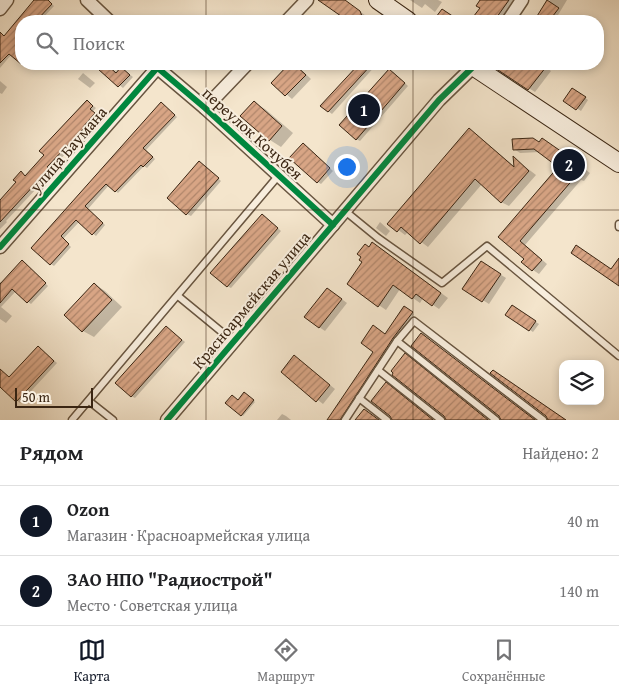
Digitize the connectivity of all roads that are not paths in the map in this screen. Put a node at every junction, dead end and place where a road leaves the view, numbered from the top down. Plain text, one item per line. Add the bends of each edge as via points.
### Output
1 (7, 0) edge
2 (87, 0) edge
3 (307, 0) edge
4 (378, 0) edge
5 (522, 0) edge
6 (0, 9) edge
7 (103, 15) edge
8 (293, 15) edge
9 (399, 15) edge
10 (512, 15) edge
11 (152, 70) edge
12 (160, 70) edge
13 (241, 70) edge
14 (468, 70) edge
15 (481, 70) edge
16 (205, 108) junction
17 (619, 162) edge
18 (279, 175) junction
19 (345, 210) junction
20 (333, 225) junction
21 (0, 247) edge
22 (178, 296) junction
23 (397, 341) junction
24 (234, 342) junction
25 (619, 356) edge
26 (378, 370) junction
27 (359, 398) junction
28 (89, 401) junction
29 (172, 418) edge
30 (72, 420) edge
31 (113, 420) edge
32 (345, 420) edge
33 (387, 420) edge
34 (441, 420) edge
35 (496, 420) edge
36 (543, 420) edge

1 - 6 street
2 - 7 street
3 - 8 street
4 - 9 street
5 - 10 street
11 - 21 street, улица Баумана
12 - 16 street, переулок Кочубея
13 - 16 street
14 - 19 street, Красноармейская улица
15 - 17 street
16 - 18 street, переулок Кочубея
18 - 20 street, переулок Кочубея
18 - 22 lane
19 - 20 street, Красноармейская улица
19 - 25 lane via 378,238 442,283 486,246
20 - 24 street, Красноармейская улица
22 - 24 lane
22 - 28 lane
23 - 26 lane
23 - 35 lane
23 - 36 lane via 414,321
24 - 29 street, Красноармейская улица
26 - 27 lane
26 - 34 lane
27 - 32 lane
27 - 33 lane
28 - 30 lane
28 - 31 lane

